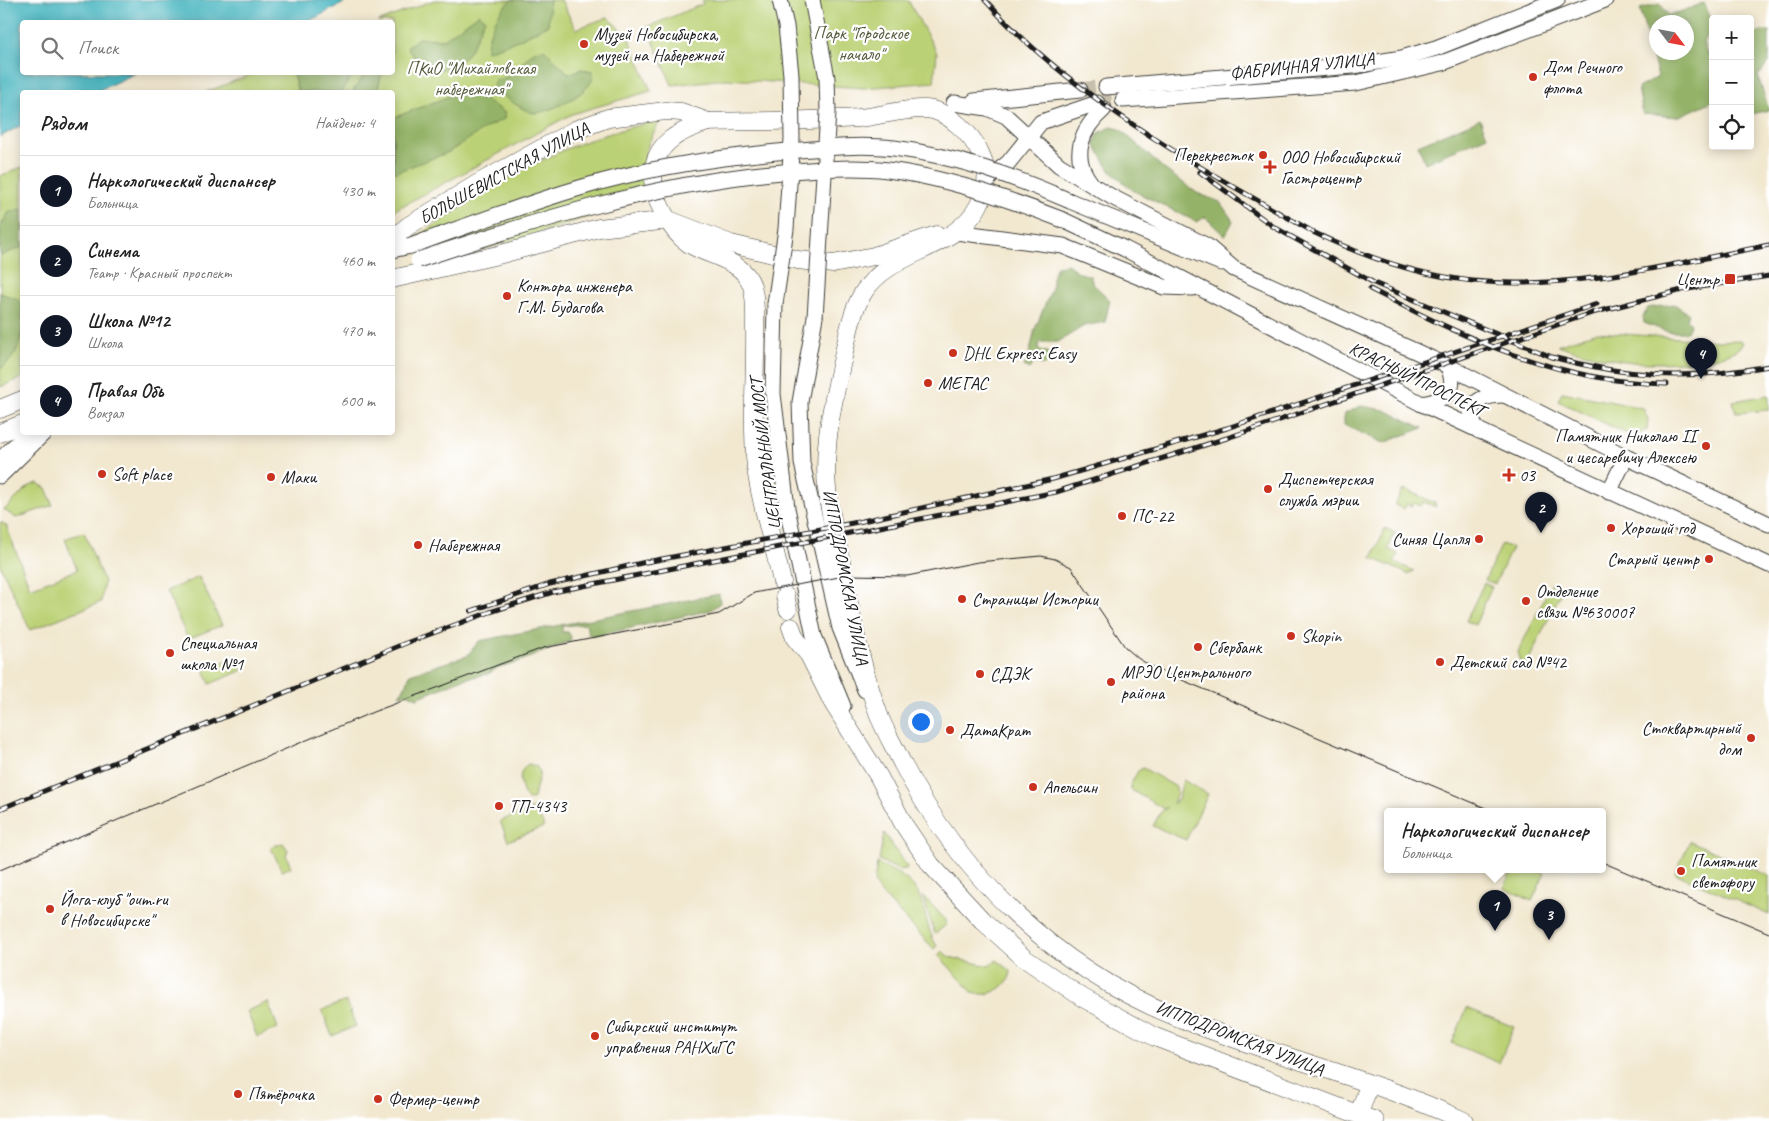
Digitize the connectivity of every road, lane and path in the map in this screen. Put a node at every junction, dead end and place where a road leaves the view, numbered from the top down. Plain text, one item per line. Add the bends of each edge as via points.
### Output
1 (780, 0) edge
2 (812, 0) edge
3 (1557, 0) edge
4 (1604, 0) edge
5 (1106, 87) tunnel mouth
6 (1080, 90) tunnel mouth
7 (1123, 100) tunnel mouth
8 (954, 103) junction
9 (928, 109) junction
10 (708, 122) junction
11 (1029, 135) junction
12 (988, 179) junction
13 (1093, 187) junction
14 (669, 220) junction
15 (956, 232) junction
16 (395, 237) edge
17 (395, 249) edge
18 (1234, 269) junction
19 (395, 275) edge
20 (395, 276) edge
21 (1197, 288) junction
22 (1448, 366) junction
23 (1504, 395) junction
24 (20, 401) edge
25 (1422, 404) junction
26 (0, 409) edge
27 (20, 425) edge
28 (1479, 431) junction
29 (0, 433) edge
30 (25, 435) edge
31 (42, 435) edge
32 (1626, 457) junction
33 (0, 460) edge
34 (0, 476) edge
35 (1609, 492) junction
36 (1769, 524) edge
37 (1769, 565) edge
38 (785, 596) dead end
39 (791, 627) dead end
40 (881, 720) junction
41 (859, 745) junction
42 (1026, 924) junction
43 (1007, 944) junction
44 (1369, 1085) junction
45 (1359, 1114) junction
46 (1375, 1121) edge
47 (1464, 1121) edge

1 - 41 main road, ЦЕНТРАЛЬНЫЙ МОСТ, bridge via 792,75 792,139 786,229 775,304 773,394 787,508 814,636
2 - 40 main road, ЦЕНТРАЛЬНЫЙ МОСТ, bridge via 827,78 828,112 815,317 800,402 802,463 840,628 856,674
3 - 5 main road, ФАБРИЧНАЯ УЛИЦА via 1436,48 1402,58 1354,66
4 - 7 main road, ФАБРИЧНАЯ УЛИЦА via 1427,67 1356,83
6 - 8 main road
8 - 9 main road
8 - 11 main road, КРАСНЫЙ ПРОСПЕКТ via 987,108 1006,116
9 - 10 highway via 862,118
9 - 12 highway via 960,125 980,152
10 - 14 highway via 679,132 665,142 655,162 653,179 660,207
10 - 16 highway, БОЛЬШЕВИСТСКАЯ УЛИЦА via 681,112 666,111 608,118 575,130 485,180
11 - 12 main road via 1002,168
11 - 13 main road, КРАСНЫЙ ПРОСПЕКТ via 1059,165
11 - 13 main road via 1041,122 1101,106 1084,132 1080,145 1080,164
12 - 15 highway via 980,205
13 - 18 main road, КРАСНЫЙ ПРОСПЕКТ via 1207,246
14 - 15 highway via 747,248 833,264 874,256 930,236
14 - 20 highway via 599,228 498,256
14 - 38 highway via 687,242 736,266 746,274 752,286 756,468
15 - 21 main road, КРАСНЫЙ ПРОСПЕКТ via 1063,246 1164,287
15 - 40 highway, ИППОДРОМСКАЯ УЛИЦА via 893,265 867,287 855,308 829,425 827,491 856,642
17 - 18 main road, bridge via 584,186 652,170 747,155 830,148 892,148 952,158 1018,178
18 - 22 main road, КРАСНЫЙ ПРОСПЕКТ
19 - 21 main road, bridge via 418,260 572,211 662,189 747,175 830,168 888,170 1012,200 1125,249
21 - 25 main road, КРАСНЫЙ ПРОСПЕКТ
22 - 23 main road, КРАСНЫЙ ПРОСПЕКТ
22 - 25 main road via 1452,377 1446,397
23 - 28 main road via 1478,399 1472,408 1471,418
23 - 32 main road, КРАСНЫЙ ПРОСПЕКТ
24 - 26 highway
25 - 28 main road, КРАСНЫЙ ПРОСПЕКТ
27 - 29 highway
28 - 35 main road, КРАСНЫЙ ПРОСПЕКТ
30 - 33 main road
31 - 34 main road
32 - 35 main road
32 - 36 main road, КРАСНЫЙ ПРОСПЕКТ
35 - 37 main road, КРАСНЫЙ ПРОСПЕКТ
39 - 41 highway, ИППОДРОМСКАЯ УЛИЦА
40 - 42 highway, ИППОДРОМСКАЯ УЛИЦА via 916,790 960,855
41 - 43 highway, ИППОДРОМСКАЯ УЛИЦА via 904,825 931,865
42 - 43 highway
42 - 44 highway, ИППОДРОМСКАЯ УЛИЦА via 1090,971 1167,1013
43 - 45 highway, ИППОДРОМСКАЯ УЛИЦА via 1054,981 1155,1037 1272,1084
44 - 45 highway
44 - 47 highway, ИППОДРОМСКАЯ УЛИЦА
45 - 46 highway, ИППОДРОМСКАЯ УЛИЦА

